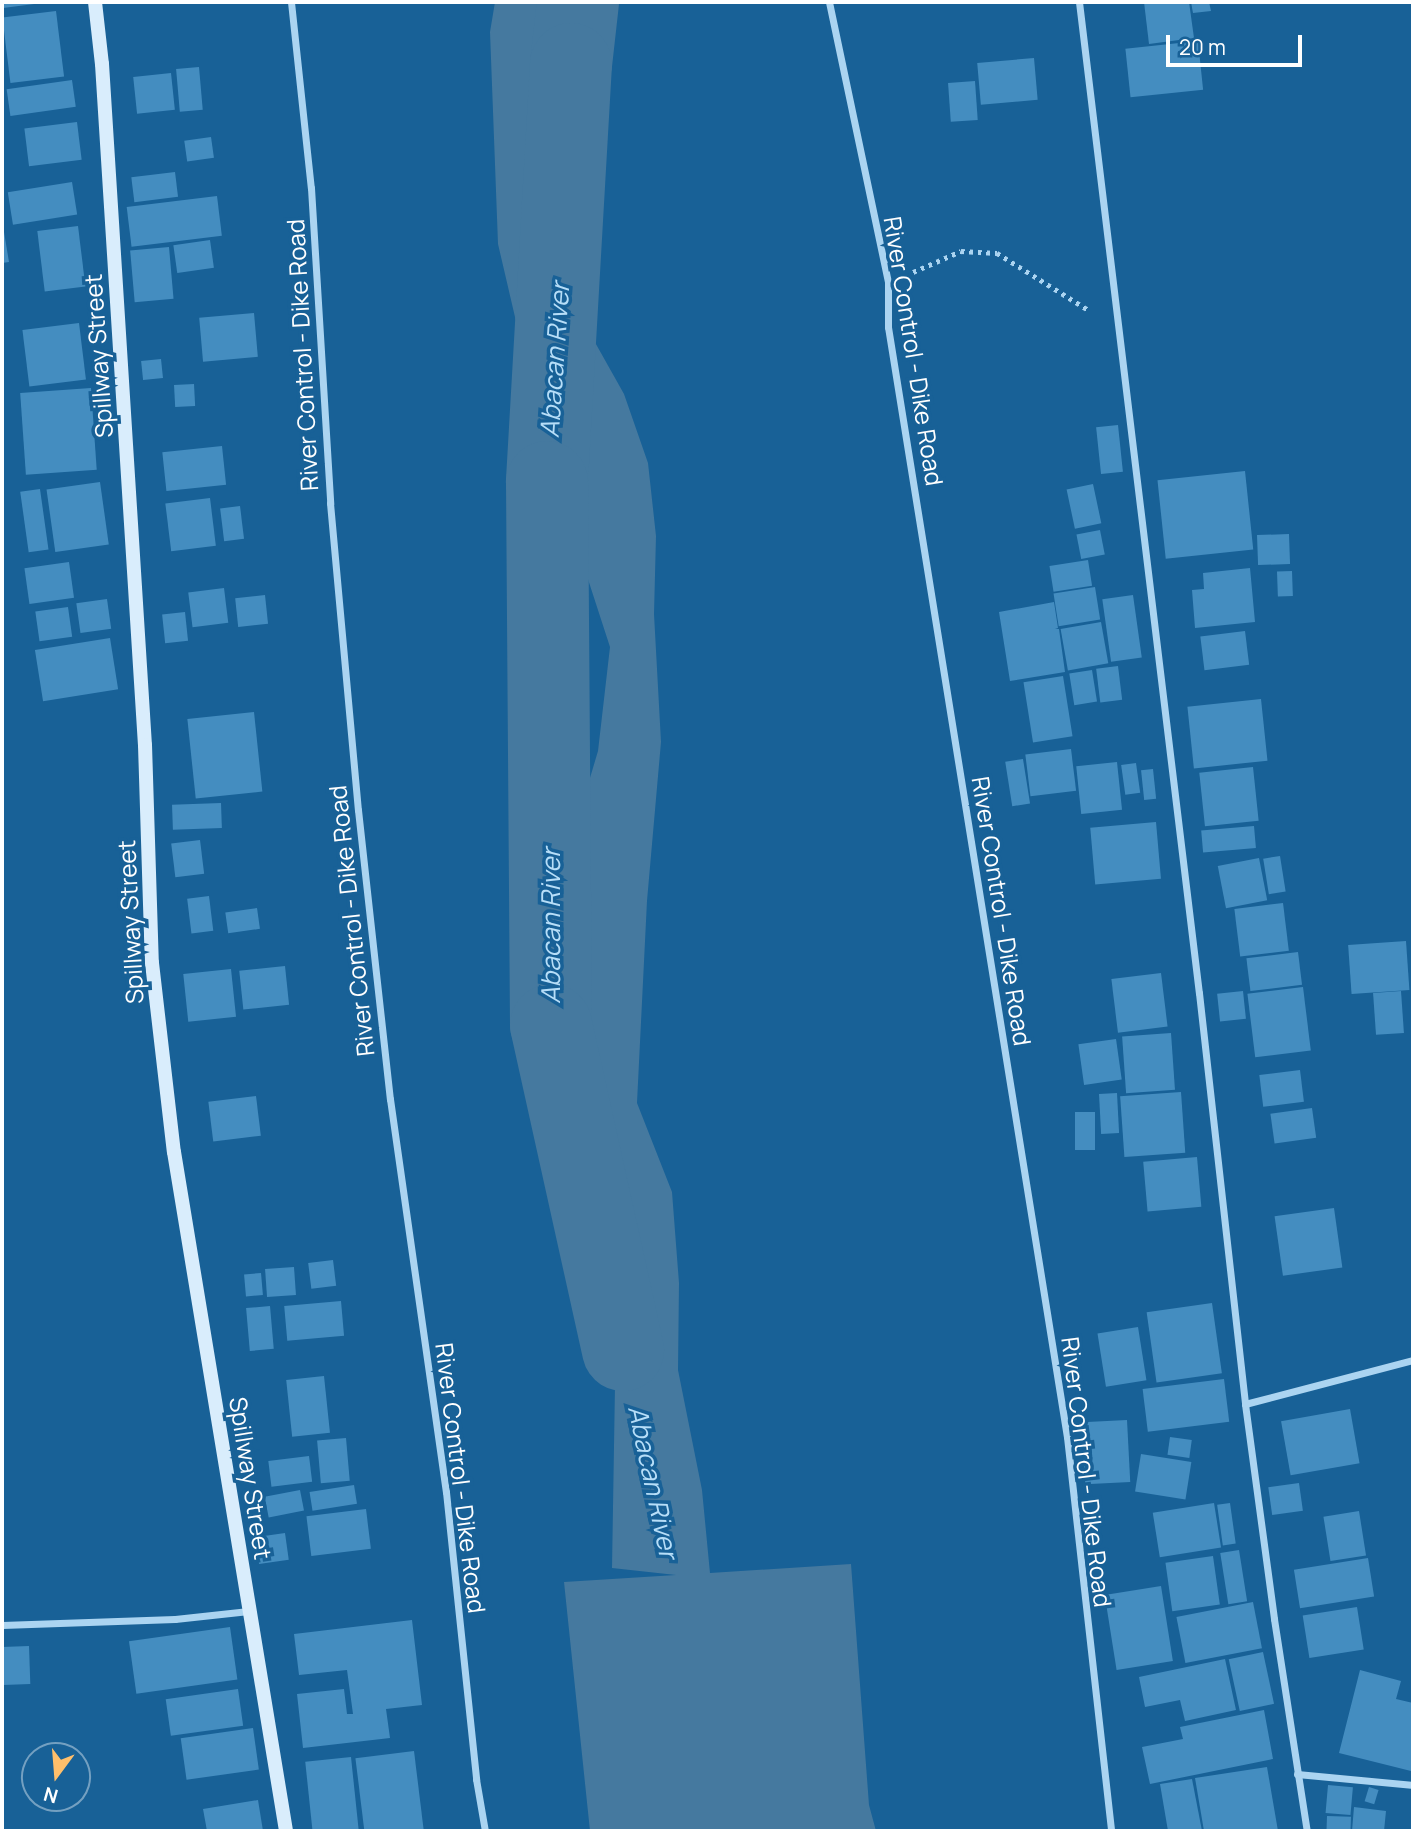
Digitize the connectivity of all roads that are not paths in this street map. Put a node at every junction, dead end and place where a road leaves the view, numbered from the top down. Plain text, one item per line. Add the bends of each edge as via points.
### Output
1 (95, 2) edge
2 (291, 2) edge
3 (829, 2) edge
4 (1079, 2) edge
5 (1413, 1360) edge
6 (1245, 1404) junction
7 (249, 1611) junction
8 (2, 1625) edge
9 (1297, 1774) junction
10 (1413, 1785) edge
11 (286, 1831) edge
12 (485, 1831) edge
13 (1111, 1831) edge
14 (1307, 1831) edge

1 - 7 street, Spillway Street via 145,745 152,962 174,1152
2 - 12 street, River Control - Dike Road via 311,188 330,503 358,810 390,1099 446,1492
3 - 13 street, River Control - Dike Road via 888,282 888,327 1066,1437
4 - 6 street
5 - 6 street
6 - 9 street
7 - 8 street via 175,1619
7 - 11 street, Spillway Street
9 - 10 street
9 - 14 street

